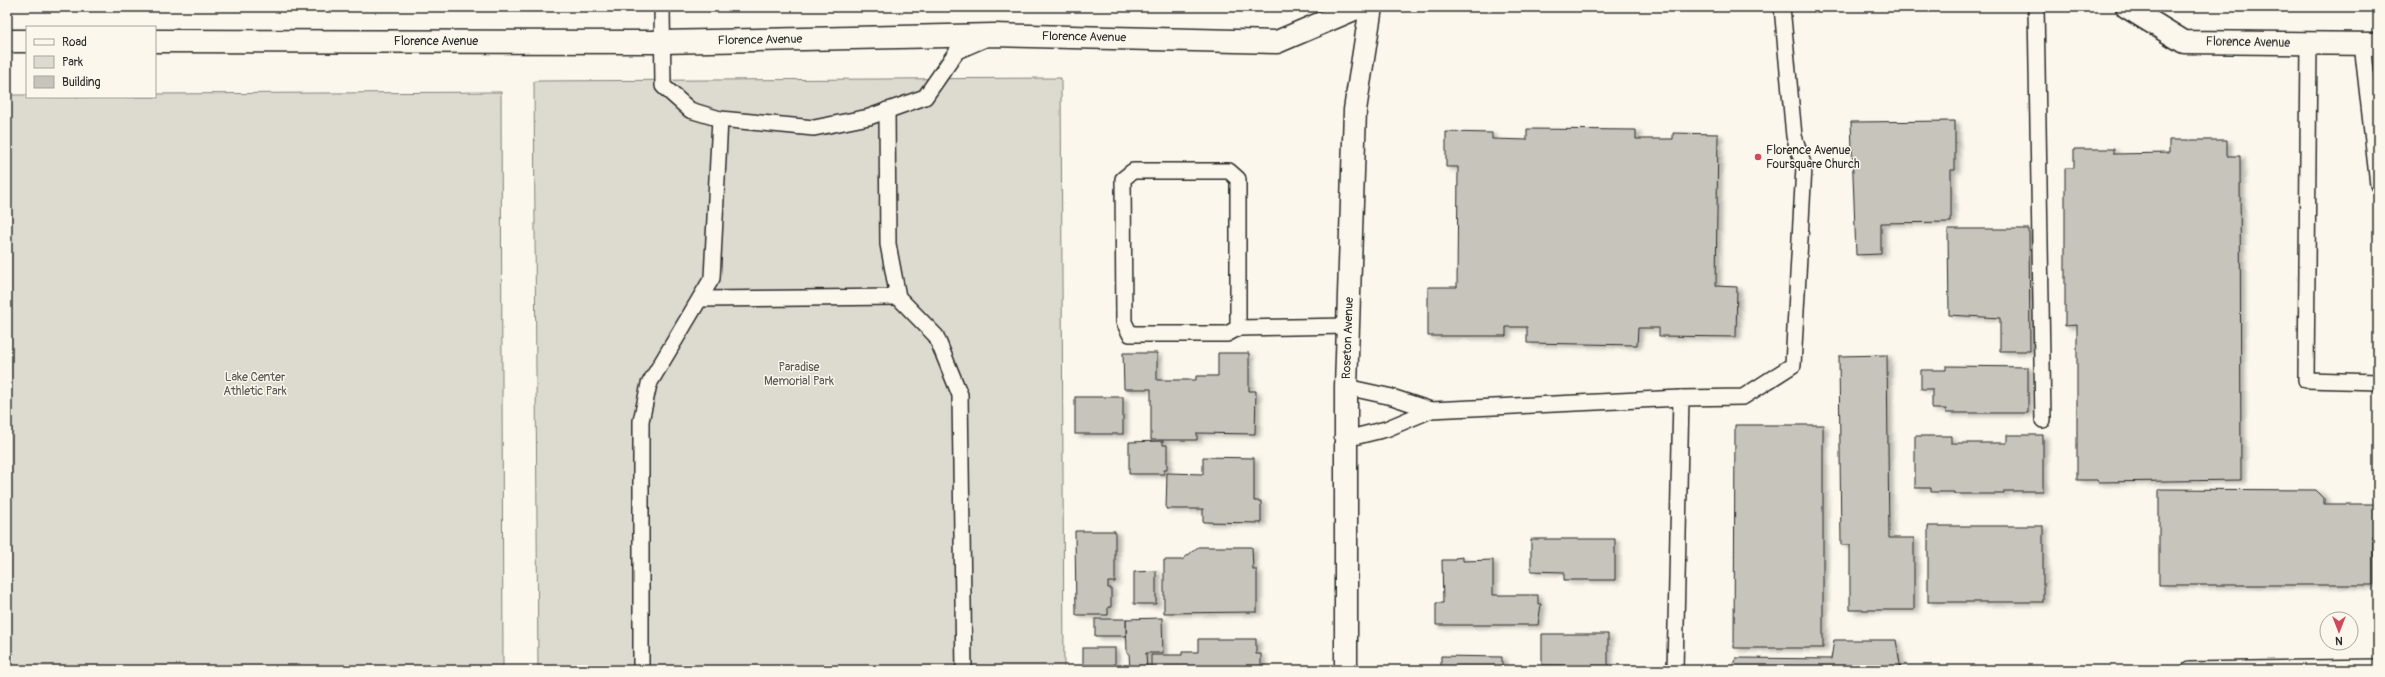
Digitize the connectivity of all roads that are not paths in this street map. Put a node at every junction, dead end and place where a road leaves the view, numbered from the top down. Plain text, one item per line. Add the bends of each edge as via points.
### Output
1 (662, 7) edge
2 (1359, 7) edge
3 (1371, 7) edge
4 (1782, 7) edge
5 (2036, 7) edge
6 (2127, 7) edge
7 (994, 35) junction
8 (7, 41) edge
9 (26, 41) edge
10 (156, 41) edge
11 (661, 42) junction
12 (2309, 43) junction
13 (2370, 44) edge
14 (887, 110) junction
15 (720, 119) junction
16 (2374, 121) edge
17 (2378, 184) edge
18 (898, 297) junction
19 (700, 299) junction
20 (1349, 326) junction
21 (1238, 328) junction
22 (2378, 382) edge
23 (1346, 387) junction
24 (1681, 398) junction
25 (1431, 410) junction
26 (2043, 420) dead end
27 (1346, 439) junction
28 (2378, 667) edge
29 (642, 670) edge
30 (964, 670) edge
31 (1346, 670) edge
32 (1675, 670) edge
33 (2189, 670) edge

1 - 11 lane
2 - 7 main road, Florence Avenue via 1277,42
3 - 20 main road, Roseton Avenue via 1355,110
4 - 24 lane via 1794,136 1804,167 1794,365 1743,397
5 - 26 lane
6 - 12 main road, Florence Avenue via 2184,42
7 - 11 main road, Florence Avenue
7 - 14 lane via 957,51 925,97
8 - 9 main road
10 - 11 main road, Florence Avenue
11 - 15 lane via 663,86 690,110
12 - 13 main road, Florence Avenue
12 - 22 lane via 2306,380
13 - 16 lane
14 - 15 lane via 869,117 814,128
14 - 18 lane via 888,244
15 - 19 lane via 712,278
16 - 17 lane
18 - 19 lane
18 - 30 lane via 936,336 960,395
19 - 29 lane via 649,384 641,420
20 - 21 lane
20 - 23 main road, Roseton Avenue
21 - 21 lane via 1238,179 1229,171 1133,171 1123,179 1124,322 1130,334 1227,334
23 - 25 lane via 1392,397
23 - 27 main road, Roseton Avenue
24 - 25 lane
24 - 32 lane
25 - 27 lane via 1386,429
27 - 31 main road, Roseton Avenue
28 - 33 lane

